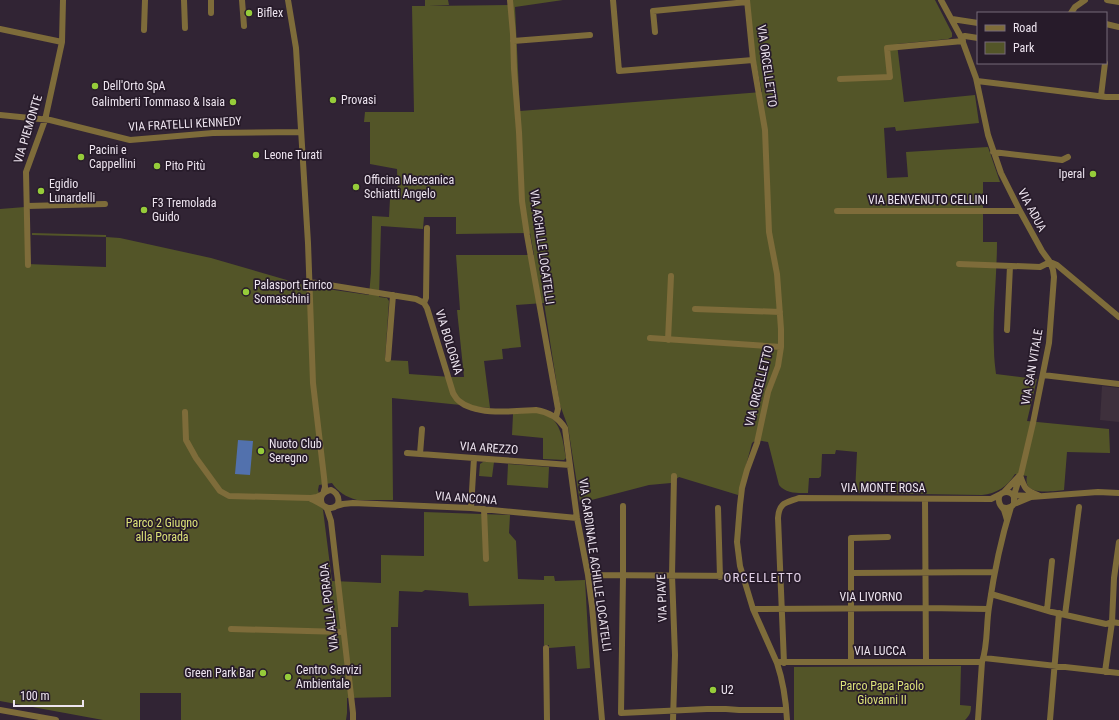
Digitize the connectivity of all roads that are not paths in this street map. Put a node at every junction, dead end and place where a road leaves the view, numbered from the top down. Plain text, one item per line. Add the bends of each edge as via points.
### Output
1 (63, 0) edge
2 (145, 0) edge
3 (184, 0) edge
4 (211, 0) edge
5 (242, 0) edge
6 (288, 0) edge
7 (613, 0) edge
8 (941, 0) edge
9 (1085, 0) edge
10 (1107, 0) edge
11 (747, 1) edge
12 (1119, 2) edge
13 (511, 3) edge
14 (1072, 12) edge
15 (211, 13) dead end
16 (952, 19) junction
17 (977, 23) edge
18 (1107, 24) edge
19 (244, 26) dead end
20 (1119, 27) edge
21 (185, 28) dead end
22 (0, 29) edge
23 (144, 30) dead end
24 (654, 32) dead end
25 (590, 35) dead end
26 (977, 38) edge
27 (962, 39) junction
28 (513, 41) junction
29 (62, 42) junction
30 (753, 60) junction
31 (1105, 64) edge
32 (840, 80) dead end
33 (977, 81) junction
34 (1101, 96) junction
35 (1119, 97) edge
36 (0, 115) edge
37 (45, 120) junction
38 (301, 132) junction
39 (993, 152) junction
40 (1068, 157) dead end
41 (105, 204) dead end
42 (27, 206) junction
43 (837, 211) dead end
44 (1020, 211) junction
45 (427, 228) dead end
46 (1050, 262) junction
47 (959, 264) dead end
48 (28, 265) dead end
49 (1010, 266) junction
50 (671, 276) dead end
51 (310, 284) junction
52 (393, 295) junction
53 (424, 303) junction
54 (695, 309) dead end
55 (780, 312) junction
56 (1119, 317) edge
57 (1007, 330) dead end
58 (650, 338) dead end
59 (668, 340) junction
60 (781, 347) junction
61 (388, 359) dead end
62 (1042, 375) junction
63 (1119, 384) edge
64 (185, 412) dead end
65 (556, 417) junction
66 (178, 426) dead end
67 (422, 429) dead end
68 (186, 440) junction
69 (407, 452) dead end
70 (420, 454) junction
71 (474, 458) junction
72 (570, 465) junction
73 (1020, 475) junction
74 (674, 476) dead end
75 (324, 477) junction
76 (336, 493) junction
77 (1003, 493) junction
78 (1119, 493) edge
79 (323, 494) junction
80 (1014, 495) junction
81 (1044, 496) junction
82 (1031, 497) junction
83 (311, 498) junction
84 (925, 499) junction
85 (991, 499) junction
86 (353, 504) junction
87 (323, 505) junction
88 (1013, 505) junction
89 (335, 506) junction
90 (623, 506) dead end
91 (1002, 506) junction
92 (1079, 507) dead end
93 (471, 508) junction
94 (718, 508) dead end
95 (484, 509) junction
96 (577, 518) junction
97 (1007, 520) junction
98 (330, 521) junction
99 (888, 537) dead end
100 (1119, 542) edge
101 (486, 559) dead end
102 (1052, 561) dead end
103 (995, 572) junction
104 (851, 573) junction
105 (925, 573) junction
106 (672, 575) junction
107 (588, 576) junction
108 (623, 576) junction
109 (720, 576) junction
110 (742, 576) junction
111 (991, 594) junction
112 (851, 608) junction
113 (926, 608) junction
114 (753, 609) junction
115 (782, 609) junction
116 (988, 609) junction
117 (1047, 610) junction
118 (1058, 613) junction
119 (1065, 615) junction
120 (1112, 622) junction
121 (1119, 623) edge
122 (231, 629) dead end
123 (343, 632) junction
124 (546, 648) dead end
125 (983, 660) junction
126 (851, 662) junction
127 (926, 662) junction
128 (780, 663) junction
129 (1054, 666) junction
130 (1105, 672) junction
131 (1119, 673) edge
132 (673, 710) junction
133 (786, 710) junction
134 (0, 712) edge
135 (353, 717) edge
136 (56, 720) edge
137 (356, 720) edge
138 (547, 720) edge
139 (602, 720) edge
140 (673, 720) edge
141 (787, 720) edge
142 (978, 720) edge
143 (1050, 720) edge

1 - 29 street, VIA PIEMONTE
2 - 23 street
3 - 21 street
4 - 15 street
5 - 19 street
6 - 38 street via 296,48
7 - 30 street via 619,71
8 - 16 street, VIA ADUA
9 - 14 street
10 - 12 street
11 - 24 street via 653,11
11 - 30 street, VIA ORCELLETTO
13 - 28 street, VIA ACHILLE LOCATELLI
16 - 17 street
16 - 27 street, VIA ADUA
18 - 20 street
22 - 29 street
25 - 28 street
26 - 27 street via 965,36
27 - 32 street via 887,48 890,77
27 - 33 street, VIA ADUA
28 - 65 street, VIA ACHILLE LOCATELLI via 522,201 558,409
29 - 37 street, VIA PIEMONTE
30 - 55 street, VIA ORCELLETTO via 765,130 769,232 777,274
31 - 34 street
33 - 34 street
33 - 39 street, VIA ADUA
34 - 35 street
36 - 37 street, VIA FRATELLI KENNEDY
37 - 38 street, VIA FRATELLI KENNEDY via 130,140 213,133
37 - 42 street, VIA PIEMONTE via 26,172
38 - 51 street
39 - 40 street via 1062,160
39 - 44 street, VIA ADUA
41 - 42 street
42 - 48 street, VIA PIEMONTE
43 - 44 street, VIA BENVENUTO CELLINI
44 - 46 street, VIA ADUA
45 - 53 street
46 - 49 street via 1040,267
46 - 56 street, VIA ADUA via 1057,265
46 - 62 street, VIA SAN VITALE via 1054,277 1049,339
47 - 49 street
49 - 57 street
50 - 59 street
51 - 52 street, VIA BOLOGNA
51 - 75 street via 312,383
52 - 53 street, VIA BOLOGNA
52 - 61 street
53 - 65 street, VIA BOLOGNA via 453,393 459,401 492,412 536,410
54 - 55 street
55 - 60 street, VIA ORCELLETTO
58 - 59 street
59 - 60 street
60 - 110 street, VIA ORCELLETTO via 757,443 742,488 737,542
62 - 63 street
62 - 73 street, VIA SAN VITALE
64 - 68 street
65 - 72 street, VIA CARDINALE ACHILLE LOCATELLI via 565,428
66 - 68 street
67 - 70 street
68 - 83 street via 220,491 229,496
69 - 70 street, VIA AREZZO
70 - 71 street, VIA AREZZO
71 - 72 street, VIA AREZZO
71 - 93 street
72 - 96 street, VIA CARDINALE ACHILLE LOCATELLI
73 - 77 street, VIA SAN VITALE
73 - 80 street, VIA SAN VITALE
73 - 81 street via 1024,487 1031,493
74 - 106 street, VIA PIAVE
75 - 76 street
75 - 79 street
76 - 79 street via 329,490
76 - 86 street, VIA ANCONA
76 - 89 street via 338,502
77 - 80 street
77 - 85 street, VIA MONTE ROSA
77 - 91 street via 998,499
78 - 81 street
79 - 83 street
79 - 87 street
80 - 82 street
80 - 88 street
81 - 82 street
82 - 88 street
83 - 87 street
84 - 85 street, VIA MONTE ROSA
84 - 105 street
84 - 115 street, VIA MONTE ROSA via 799,498 781,505 778,508 778,518
85 - 91 street
86 - 89 street, VIA ANCONA
86 - 93 street, VIA ANCONA
87 - 89 street via 329,508
87 - 98 street, VIA ALLA PORADA
88 - 91 street via 1008,508
88 - 97 street
89 - 98 street, VIA ALLA PORADA
90 - 108 street
91 - 97 street
92 - 119 street
93 - 95 street, VIA ANCONA
94 - 109 street
95 - 96 street, VIA ANCONA
95 - 101 street
96 - 107 street, VIA CARDINALE ACHILLE LOCATELLI
97 - 103 street
98 - 123 street, VIA ALLA PORADA
99 - 104 street via 851,538
100 - 120 street
102 - 117 street
103 - 105 street
103 - 111 street
104 - 105 street
104 - 112 street
105 - 113 street
106 - 108 street
106 - 109 street
106 - 132 street, VIA PIAVE
107 - 108 street
107 - 139 street, VIA CARDINALE ACHILLE LOCATELLI
108 - 132 street via 621,713
109 - 110 street
110 - 114 street, VIA ORCELLETTO
111 - 116 street
111 - 117 street
112 - 113 street, VIA LIVORNO
112 - 115 street, VIA LIVORNO
112 - 126 street
113 - 116 street, VIA LIVORNO
113 - 127 street
114 - 115 street, VIA LIVORNO
114 - 128 street, VIA ORCELLETTO
115 - 128 street
116 - 125 street
117 - 118 street
118 - 119 street
118 - 129 street
119 - 120 street via 1106,624
120 - 121 street
120 - 130 street
122 - 123 street
123 - 135 street, VIA ALLA PORADA
124 - 138 street
125 - 127 street, VIA LUCCA
125 - 129 street, VIA LUCCA
125 - 142 street
126 - 127 street, VIA LUCCA
126 - 128 street, VIA LUCCA
128 - 133 street, VIA ORCELLETTO
129 - 130 street, VIA LUCCA
129 - 143 street
130 - 131 street, VIA LUCCA
132 - 133 street
132 - 140 street, VIA PIAVE
133 - 141 street, VIA ORCELLETTO
134 - 136 street
135 - 137 street, VIA ALLA PORADA

